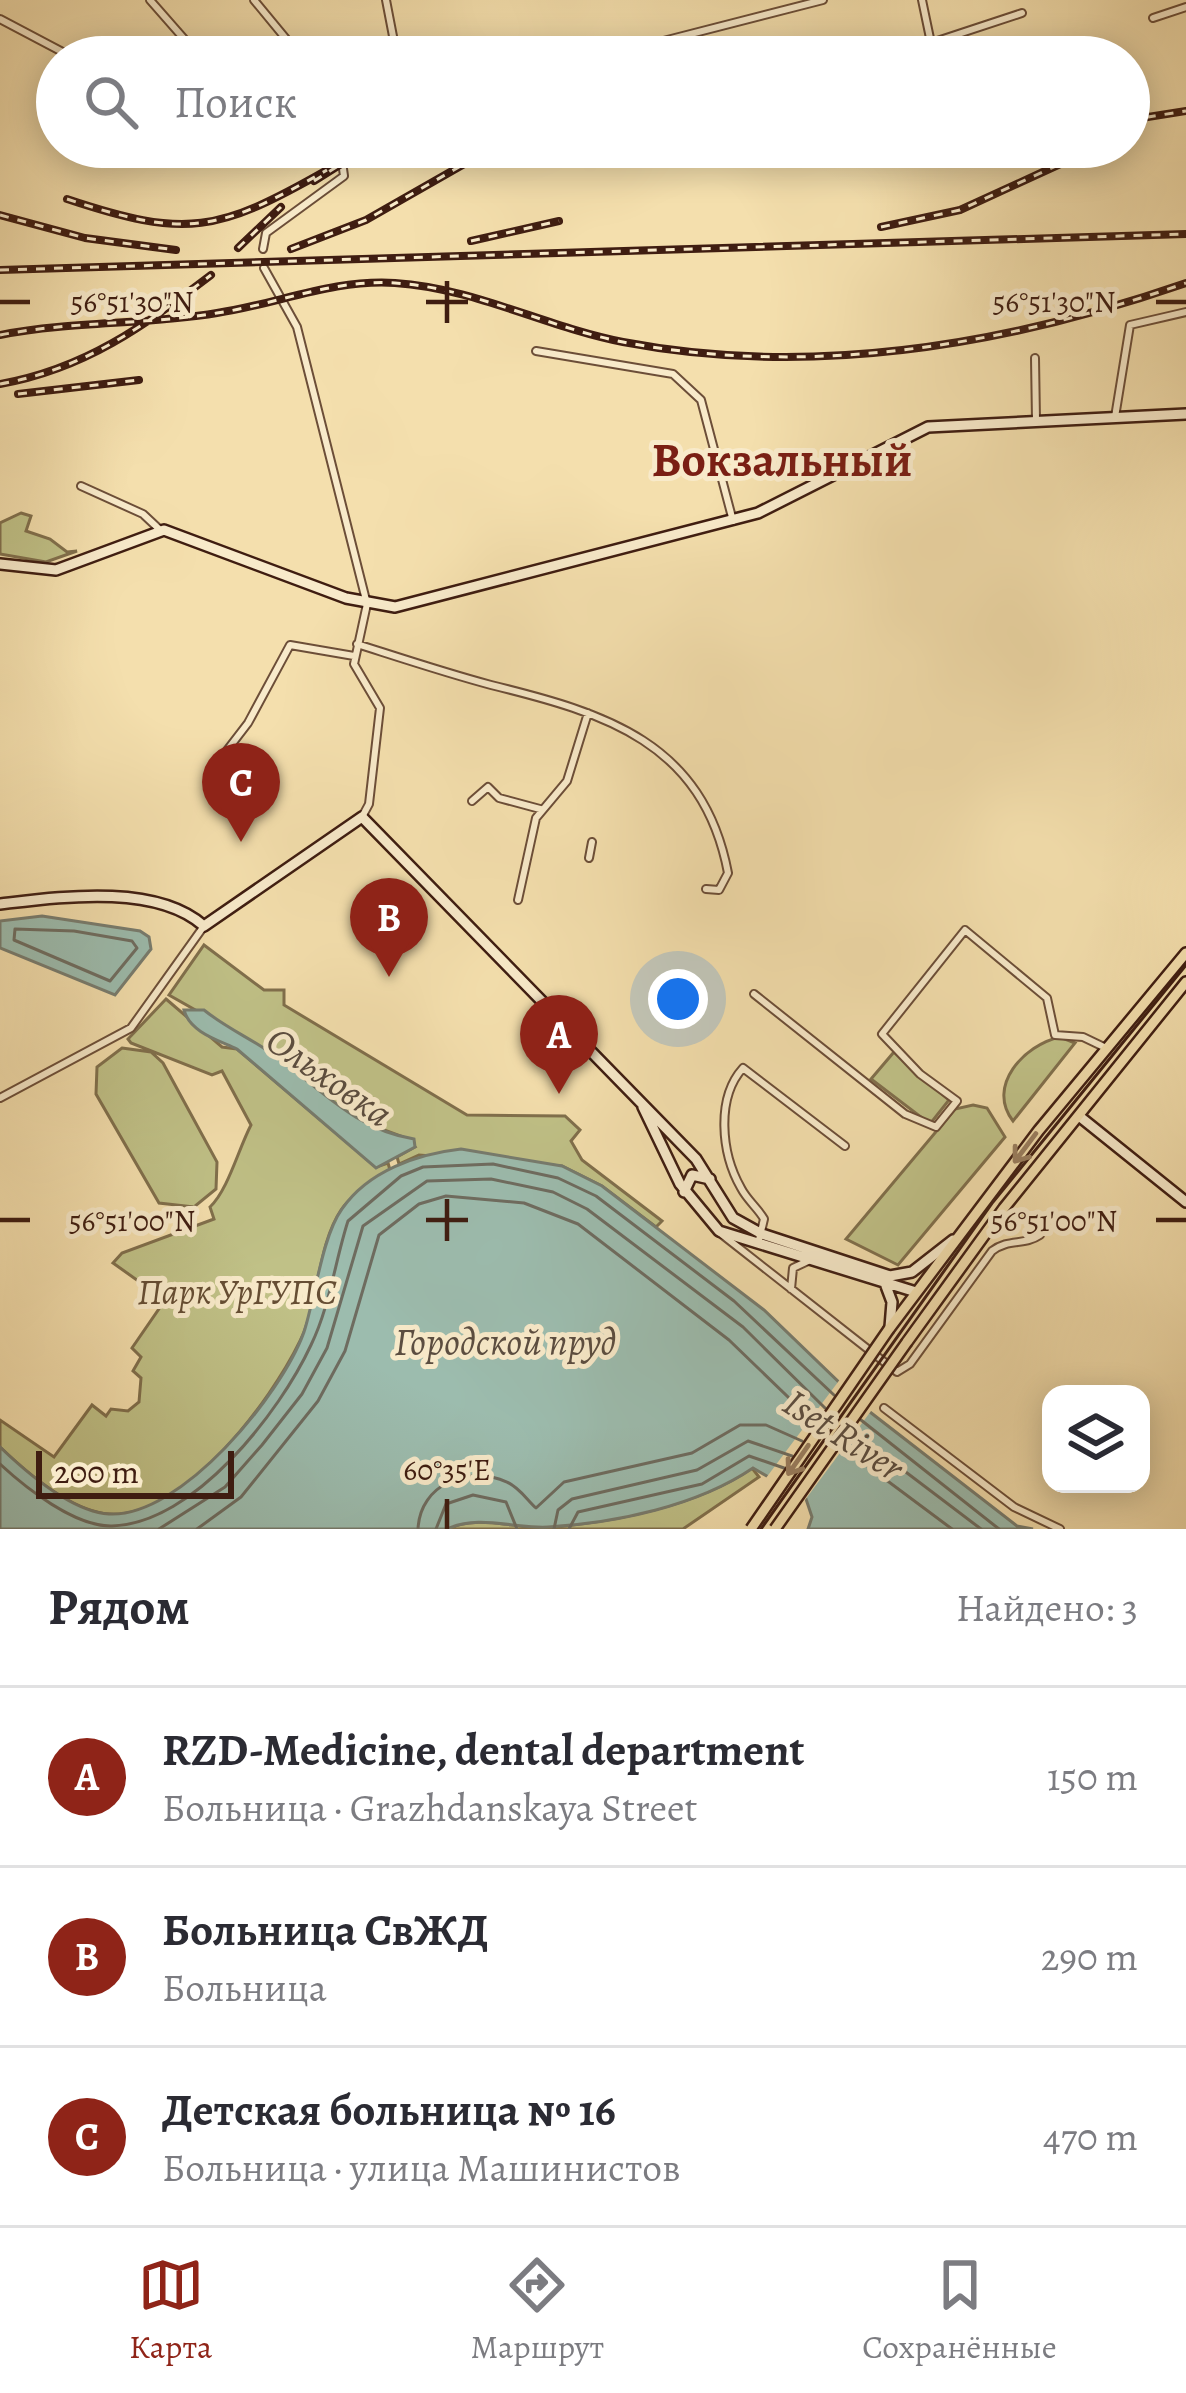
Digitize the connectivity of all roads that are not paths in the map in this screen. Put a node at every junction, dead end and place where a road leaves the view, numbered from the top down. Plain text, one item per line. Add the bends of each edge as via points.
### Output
1 (150, 0) edge
2 (254, 0) edge
3 (386, 0) edge
4 (823, 0) edge
5 (922, 0) edge
6 (1186, 7) edge
7 (1022, 13) dead end
8 (1153, 18) dead end
9 (0, 20) edge
10 (182, 36) edge
11 (284, 36) edge
12 (394, 36) edge
13 (683, 36) edge
14 (930, 36) edge
15 (952, 36) edge
16 (36, 38) edge
17 (343, 168) edge
18 (263, 249) dead end
19 (264, 268) dead end
20 (1186, 312) edge
21 (536, 351) dead end
22 (1035, 358) dead end
23 (1186, 414) edge
24 (1114, 417) junction
25 (1036, 420) junction
26 (82, 486) dead end
27 (733, 521) junction
28 (159, 529) junction
29 (0, 564) edge
30 (367, 604) junction
31 (357, 644) junction
32 (353, 656) junction
33 (589, 711) junction
34 (215, 766) dead end
35 (472, 801) dead end
36 (541, 809) junction
37 (362, 817) junction
38 (592, 842) dead end
39 (589, 858) dead end
40 (706, 889) dead end
41 (518, 900) dead end
42 (0, 904) edge
43 (204, 926) junction
44 (1186, 952) edge
45 (1186, 982) edge
46 (754, 994) dead end
47 (1120, 1034) junction
48 (1138, 1046) junction
49 (1106, 1048) junction
50 (0, 1098) edge
51 (643, 1107) junction
52 (1079, 1116) junction
53 (845, 1146) dead end
54 (710, 1179) junction
55 (684, 1192) junction
56 (1186, 1202) edge
57 (718, 1231) junction
58 (959, 1234) junction
59 (1040, 1235) dead end
60 (760, 1239) junction
61 (812, 1261) junction
62 (948, 1283) junction
63 (886, 1286) junction
64 (791, 1289) junction
65 (916, 1292) junction
66 (890, 1328) junction
67 (884, 1408) dead end
68 (751, 1529) edge
69 (775, 1529) edge
70 (1060, 1529) edge

1 - 10 street
2 - 11 street
3 - 12 street
4 - 13 street
5 - 14 street
6 - 8 street
7 - 15 street
9 - 16 street
17 - 18 street via 344,176 266,233
19 - 30 street via 312,382
20 - 24 street via 1130,325
21 - 27 street via 673,374 701,400
22 - 25 street
23 - 24 street
24 - 25 street
25 - 27 street via 904,435
26 - 28 street
27 - 30 street via 408,605
28 - 29 street via 56,570
28 - 30 street
30 - 31 street
31 - 32 street
31 - 33 street
32 - 34 street via 290,645
32 - 37 street via 380,708
33 - 36 street via 567,781
33 - 40 street via 656,749 698,796 720,830 728,873 719,890
35 - 36 street via 488,787
36 - 41 street
37 - 43 street
37 - 51 street
38 - 39 street
42 - 43 street via 167,903
43 - 50 street via 131,1028
44 - 47 main road
45 - 48 main road
46 - 49 street via 905,1114 936,1127 957,1101 882,1034 965,930 1046,998 1055,1035
47 - 48 main road
47 - 49 main road
48 - 52 main road
49 -> 58 main road
51 - 54 street
51 - 55 street
52 - 56 street
52 - 62 main road
53 - 60 street via 743,1068 726,1091 726,1125 735,1173 764,1220
54 - 55 street via 692,1175
54 - 60 street via 734,1218
55 - 57 street
57 - 60 street
57 - 64 street
58 - 60 street via 912,1272 890,1276
58 - 65 main road
59 - 64 street via 992,1251 897,1372
60 - 61 street
61 - 63 street
61 - 64 street via 793,1268
62 - 65 main road
62 - 69 main road, bridge
63 - 65 street
63 - 66 street
65 - 66 main road
66 -> 68 main road, bridge
67 - 70 street via 1013,1507

